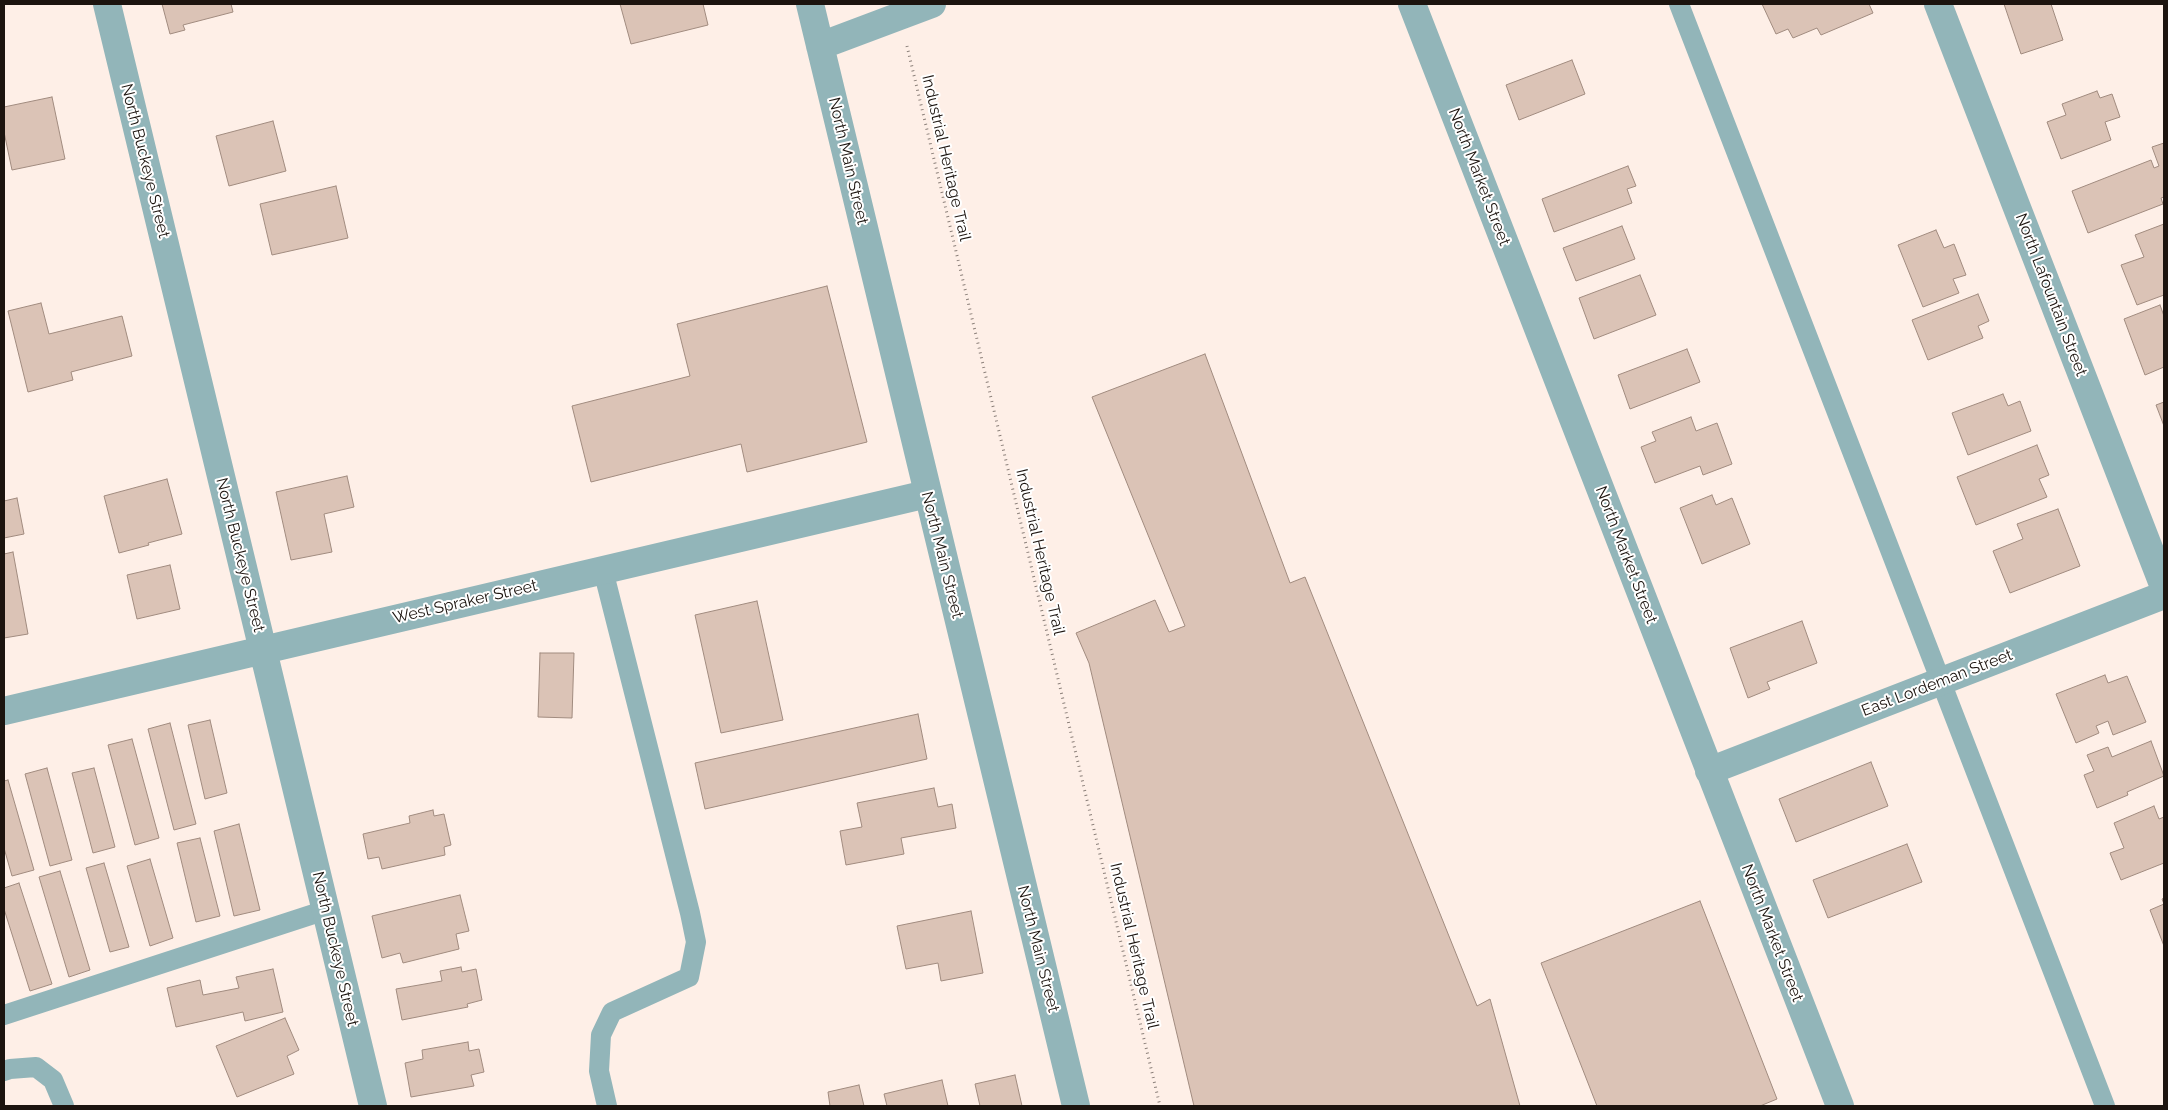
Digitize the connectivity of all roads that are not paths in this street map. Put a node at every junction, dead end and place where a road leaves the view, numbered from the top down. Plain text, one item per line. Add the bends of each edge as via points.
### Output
1 (107, 4) edge
2 (810, 4) edge
3 (932, 4) edge
4 (1412, 4) edge
5 (1679, 4) edge
6 (1938, 4) edge
7 (820, 46) junction
8 (927, 494) junction
9 (603, 570) junction
10 (2164, 587) edge
11 (2164, 595) edge
12 (263, 649) junction
13 (1942, 682) junction
14 (4, 711) edge
15 (1709, 772) junction
16 (326, 910) junction
17 (4, 1015) edge
18 (4, 1071) edge
19 (64, 1106) edge
20 (373, 1106) edge
21 (607, 1106) edge
22 (1076, 1106) edge
23 (1840, 1106) edge
24 (2104, 1106) edge

1 - 12 street, North Buckeye Street
2 - 7 street, North Main Street
3 - 7 street
4 - 15 street, North Market Street
5 - 13 lane
6 - 10 street, North Lafountain Street
7 - 8 street, North Main Street
8 - 9 street, West Spraker Street
8 - 22 street, North Main Street
9 - 12 street, West Spraker Street
9 - 21 lane via 696,942 689,977 612,1012 601,1036 600,1071
11 - 13 street, East Lordeman Street
12 - 14 street, West Spraker Street
12 - 16 street, North Buckeye Street
13 - 15 street, East Lordeman Street
13 - 24 lane
15 - 23 street, North Market Street
16 - 17 lane
16 - 20 street, North Buckeye Street
18 - 19 lane via 36,1067 54,1080

